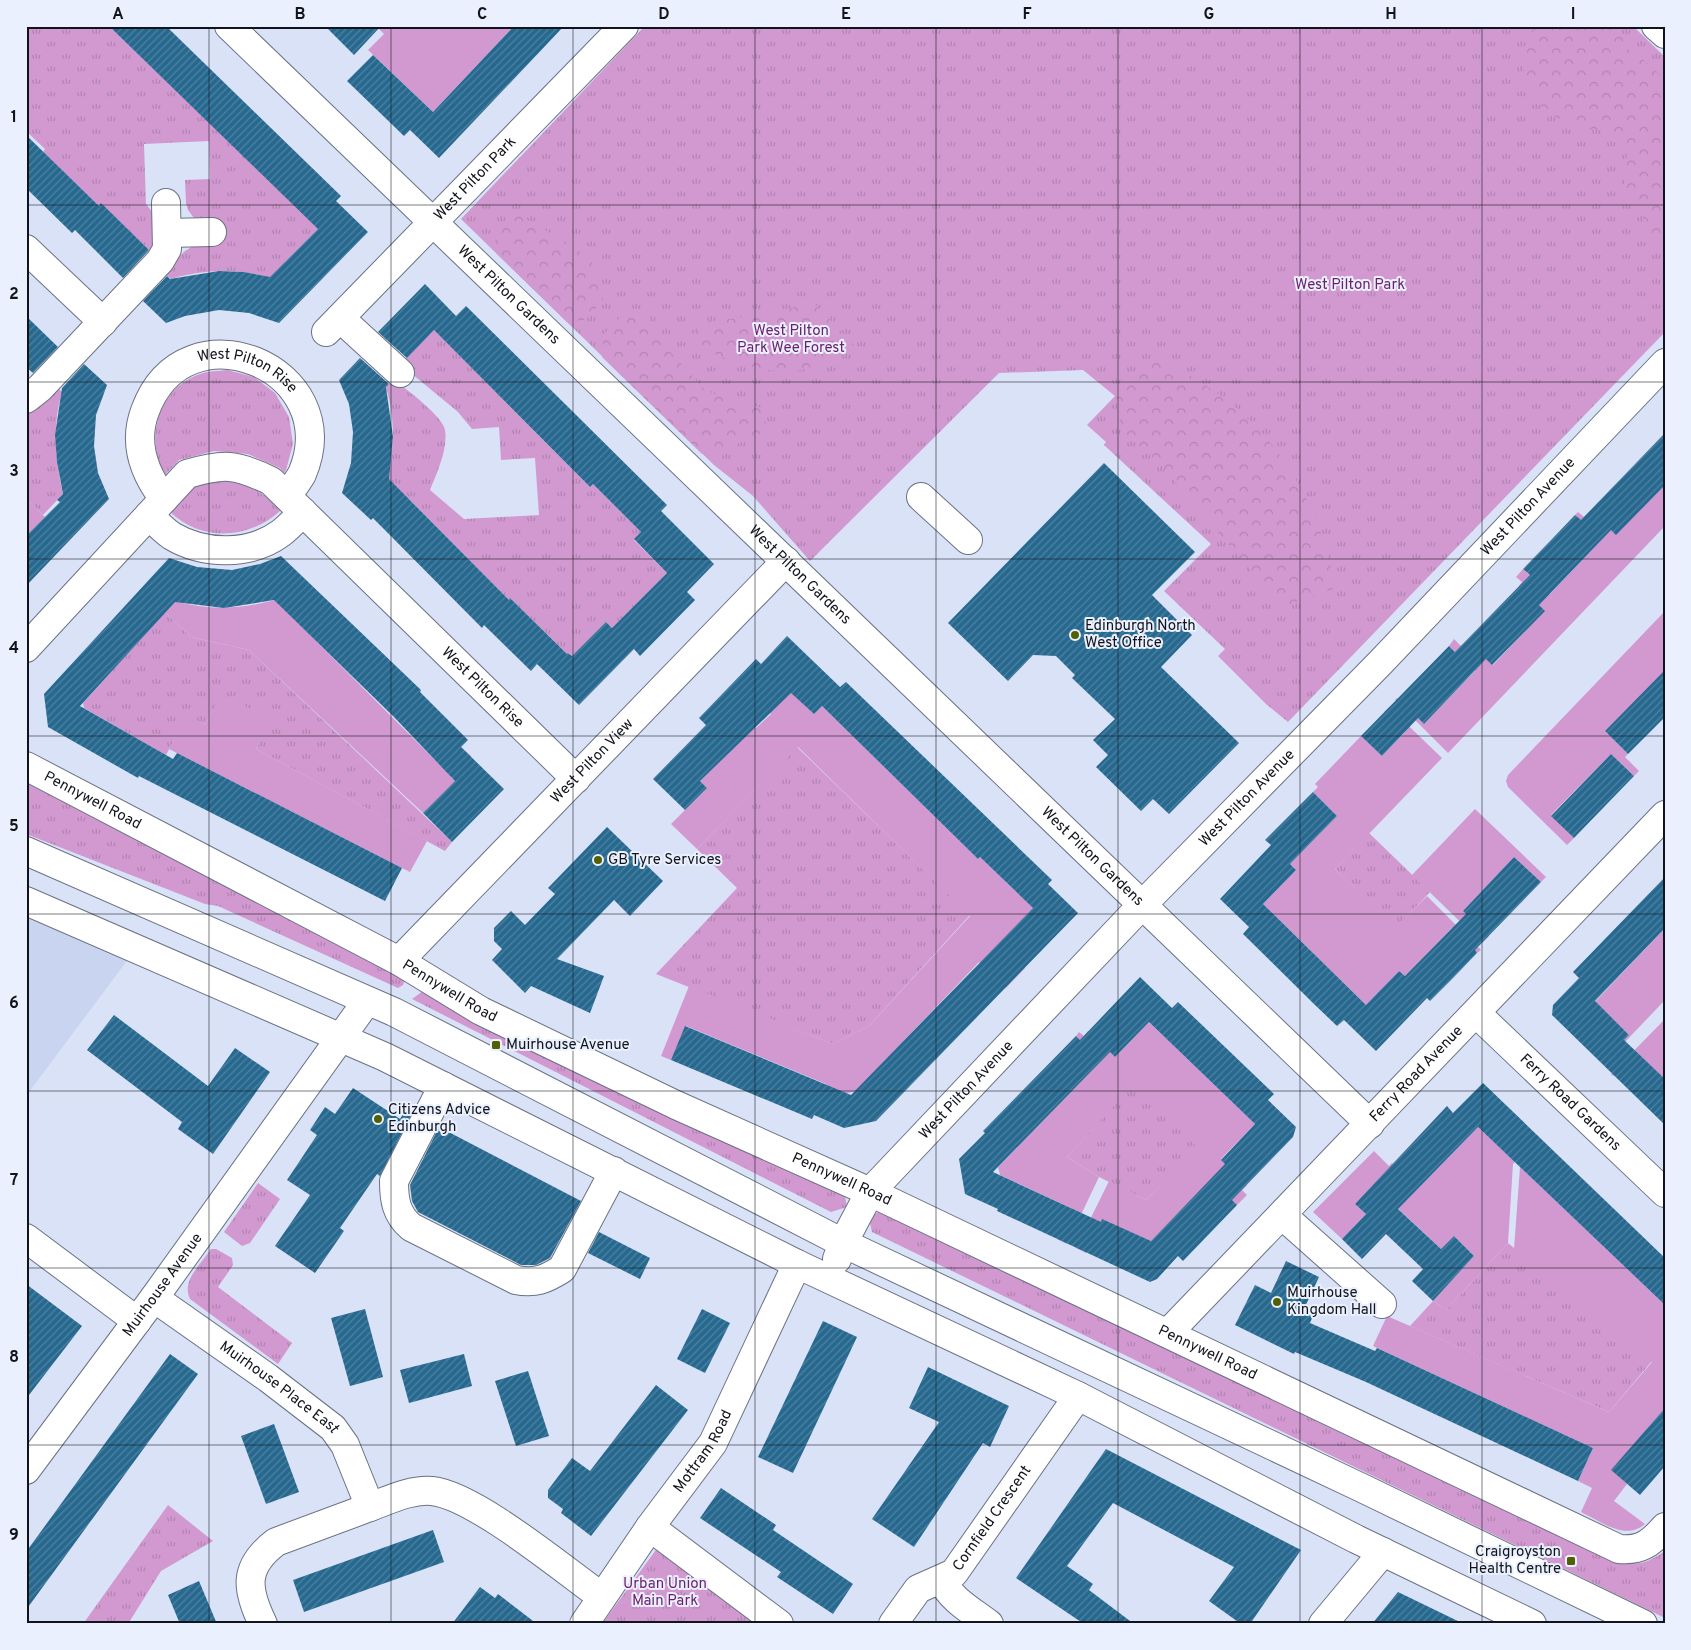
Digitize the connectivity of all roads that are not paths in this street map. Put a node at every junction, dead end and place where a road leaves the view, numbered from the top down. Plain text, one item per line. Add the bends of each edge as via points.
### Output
1 (229, 26) edge
2 (624, 26) edge
3 (1656, 26) edge
4 (1665, 34) edge
5 (166, 204) dead end
6 (432, 222) junction
7 (212, 232) dead end
8 (167, 233) junction
9 (26, 249) edge
10 (103, 322) junction
11 (1665, 363) edge
12 (400, 373) dead end
13 (26, 399) edge
14 (921, 497) dead end
15 (295, 504) junction
16 (156, 507) junction
17 (968, 540) dead end
18 (786, 561) junction
19 (26, 648) edge
20 (26, 766) edge
21 (576, 780) junction
22 (1665, 815) edge
23 (26, 851) edge
24 (26, 901) edge
25 (1143, 904) junction
26 (399, 961) junction
27 (367, 1001) junction
28 (1476, 1012) junction
29 (341, 1038) junction
30 (443, 1086) junction
31 (1370, 1124) junction
32 (614, 1171) junction
33 (870, 1192) junction
34 (1665, 1193) edge
35 (1282, 1215) junction
36 (26, 1238) edge
37 (843, 1242) junction
38 (797, 1264) junction
39 (830, 1279) junction
40 (154, 1298) junction
41 (1382, 1304) dead end
42 (137, 1321) junction
43 (1168, 1333) junction
44 (1078, 1396) junction
45 (26, 1470) edge
46 (370, 1507) junction
47 (1665, 1526) edge
48 (650, 1527) junction
49 (1383, 1552) junction
50 (942, 1580) junction
51 (602, 1597) junction
52 (1515, 1620) edge
53 (263, 1624) edge
54 (584, 1624) edge
55 (779, 1624) edge
56 (893, 1624) edge
57 (989, 1624) edge
58 (1323, 1624) edge
59 (1643, 1624) edge

1 - 6 street, West Pilton Gardens
2 - 6 street, West Pilton Park
3 - 4 street
5 - 8 street
6 - 12 street, West Pilton Park via 333,325
6 - 18 street, West Pilton Gardens
7 - 8 street
8 - 10 street via 167,249 160,262
9 - 10 street
10 - 13 street
11 - 25 street, West Pilton Avenue via 1381,662
14 - 17 street
15 - 16 street, West Pilton Rise via 271,480 245,468 216,466 187,474
15 - 16 street, West Pilton Rise via 280,534 254,546 226,551 197,547 171,535
15 - 16 street, West Pilton Rise via 309,449 308,423 299,398 283,377 262,363 238,355 213,354 172,371 159,384 141,420 142,462 151,482
15 - 21 street, West Pilton Rise
16 - 19 street, West Pilton Rise
18 - 21 street, West Pilton View
18 - 25 street, West Pilton Gardens via 877,634
20 - 26 street, Pennywell Road
21 - 26 street, West Pilton View
22 - 28 street, Ferry Road Avenue
23 - 27 street
24 - 29 street
25 - 31 street, West Pilton Gardens
25 - 33 street, West Pilton Avenue
26 - 33 street, Pennywell Road via 490,1015 676,1105
27 - 29 street, Muirhouse Avenue
27 - 37 street
28 - 31 street, Ferry Road Avenue
28 - 34 street, Ferry Road Gardens
29 - 30 street
29 - 40 street, Muirhouse Avenue
30 - 32 street
30 - 32 street via 394,1181 397,1208 411,1227 516,1280 531,1283 562,1269
31 - 35 street, Ferry Road Avenue
32 - 38 street
33 - 37 street, West Pilton Avenue
33 - 43 street, Pennywell Road
35 - 41 street
35 - 43 street, Ferry Road Avenue
36 - 42 street
37 - 39 street
37 - 59 street
38 - 39 street
38 - 48 street, Mottram Road via 713,1443
39 - 44 street
40 - 42 street, Muirhouse Avenue
40 - 46 street, Muirhouse Place East via 333,1428 345,1445
42 - 45 street, Muirhouse Avenue
43 - 47 street, Pennywell Road via 1619,1549 1632,1550 1649,1545
44 - 49 street
44 - 50 street, Cornfield Crescent via 954,1573
46 - 51 street via 408,1494 431,1491 451,1495 501,1525
46 - 53 street via 276,1542 263,1552 254,1564 250,1582 253,1603
48 - 51 street, Mottram Road
48 - 55 street
49 - 52 street
49 - 58 street
50 - 56 street, Cornfield Crescent via 918,1589
50 - 57 street via 954,1598
51 - 54 street, Mottram Road

